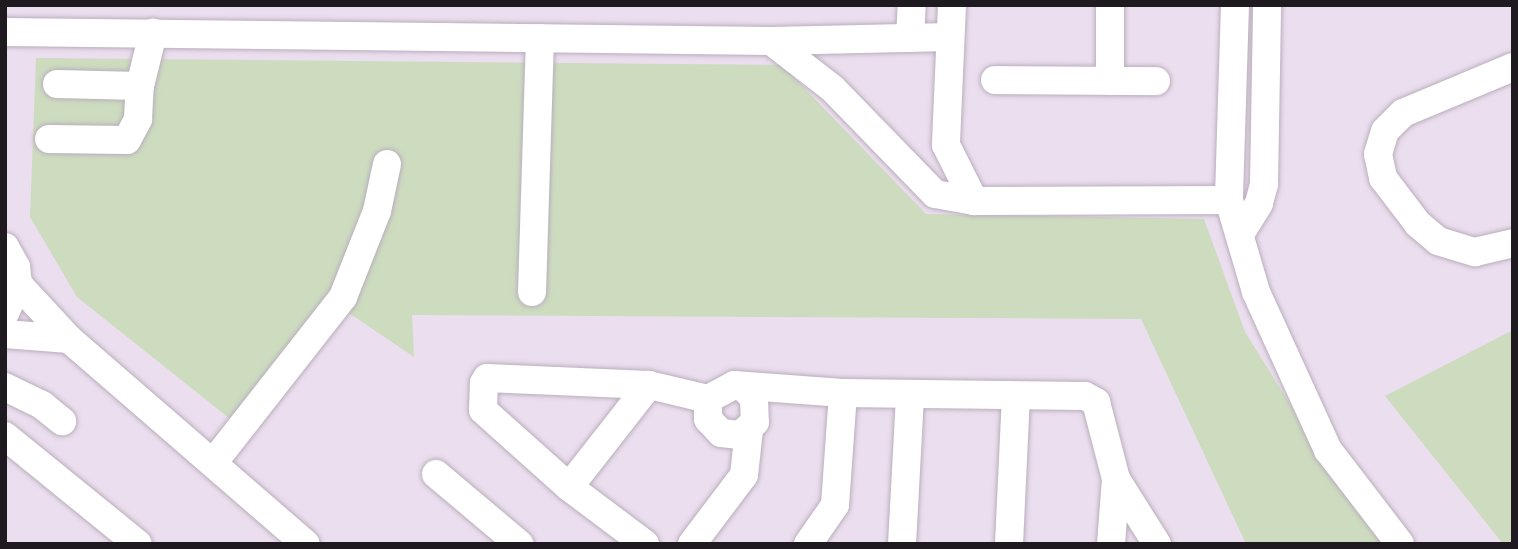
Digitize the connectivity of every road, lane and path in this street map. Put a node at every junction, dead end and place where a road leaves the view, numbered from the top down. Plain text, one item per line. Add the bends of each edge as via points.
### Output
1 (912, 5) edge
2 (952, 5) edge
3 (1110, 5) edge
4 (1235, 5) edge
5 (1268, 5) edge
6 (5, 32) edge
7 (153, 33) junction
8 (950, 37) junction
9 (540, 38) junction
10 (910, 38) junction
11 (859, 40) junction
12 (771, 41) junction
13 (1513, 67) edge
14 (995, 80) dead end
15 (1110, 81) junction
16 (1156, 81) dead end
17 (1230, 81) junction
18 (1264, 83) junction
19 (57, 84) dead end
20 (140, 86) junction
21 (832, 89) junction
22 (50, 139) dead end
23 (946, 145) junction
24 (387, 164) dead end
25 (907, 168) junction
26 (1229, 200) junction
27 (974, 201) junction
28 (1240, 234) junction
29 (1513, 243) edge
30 (5, 247) edge
31 (18, 284) junction
32 (532, 292) dead end
33 (5, 313) edge
34 (5, 334) edge
35 (69, 339) junction
36 (649, 385) junction
37 (5, 387) edge
38 (744, 388) junction
39 (843, 393) junction
40 (911, 394) junction
41 (1016, 397) junction
42 (708, 399) junction
43 (62, 421) dead end
44 (748, 430) junction
45 (5, 436) edge
46 (213, 463) junction
47 (436, 474) dead end
48 (1116, 479) junction
49 (569, 487) junction
50 (138, 544) edge
51 (306, 544) edge
52 (519, 544) edge
53 (645, 544) edge
54 (692, 544) edge
55 (808, 544) edge
56 (902, 544) edge
57 (1009, 544) edge
58 (1111, 544) edge
59 (1157, 544) edge
60 (1400, 544) edge

1 - 10 street
2 - 8 street
3 - 15 street
4 - 17 street
5 - 18 street
6 - 7 street
7 - 9 street
7 - 20 street
8 - 10 street
8 - 23 street
9 - 12 street
9 - 32 street
10 - 11 street
11 - 12 street
11 - 21 street via 844,51
12 - 21 street
13 - 29 street via 1403,113 1385,131 1378,154 1383,178 1418,224 1438,241 1475,252
14 - 15 street
15 - 16 street
17 - 18 street
17 - 26 street
18 - 28 street via 1264,184
19 - 20 street
20 - 22 street via 138,119 127,140
21 - 25 street
23 - 25 street via 928,161
23 - 27 street
24 - 46 street via 377,211 343,297
25 - 27 street via 935,194
26 - 27 street
26 - 28 street
28 - 60 street via 1256,292 1328,450
30 - 31 street via 16,267
31 - 33 street
31 - 35 street
34 - 35 street
35 - 46 street
36 - 42 street
36 - 49 street
36 - 49 street via 487,378 483,410
37 - 43 street
38 - 39 street
38 - 42 street via 724,387
38 - 44 street via 754,398 757,413
39 - 40 street
39 - 55 street via 835,505
40 - 41 street
40 - 56 street
41 - 48 street via 1085,396 1096,402
41 - 57 street
42 - 44 street via 713,427 730,436
44 - 54 street via 744,475
45 - 50 street
46 - 51 street
47 - 52 street
48 - 58 street
48 - 59 street
49 - 53 street

